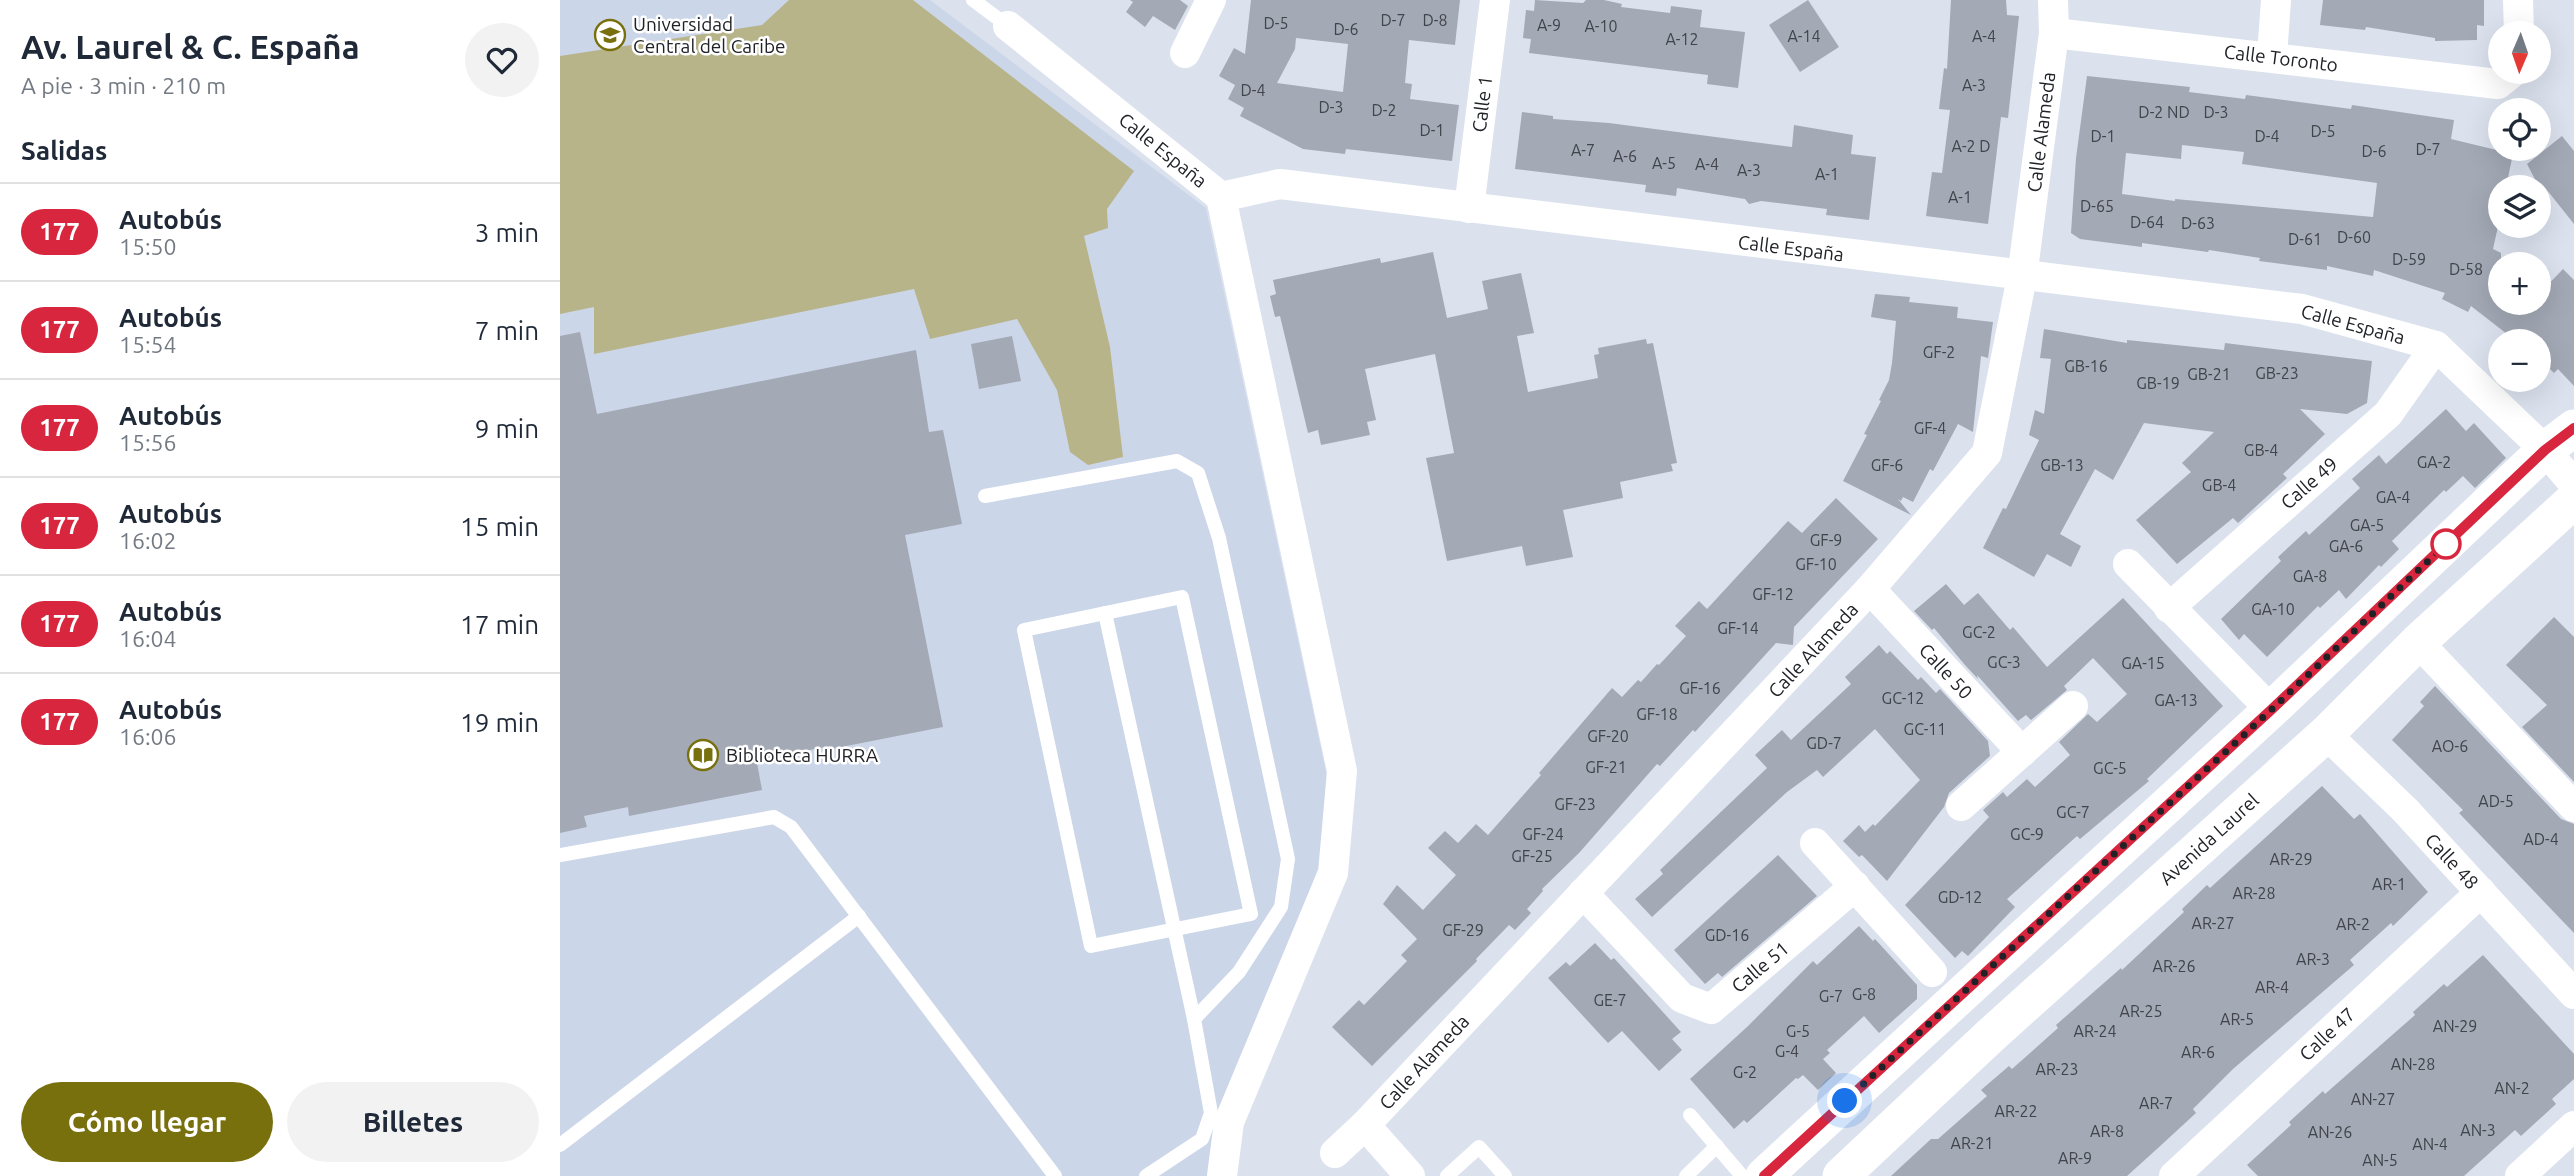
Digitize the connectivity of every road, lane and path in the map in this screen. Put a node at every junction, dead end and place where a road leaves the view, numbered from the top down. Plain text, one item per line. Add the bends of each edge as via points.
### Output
1 (973, 0) edge
2 (1211, 0) edge
3 (1495, 0) edge
4 (2053, 0) edge
5 (2276, 0) edge
6 (2518, 0) edge
7 (2519, 21) edge
8 (1009, 26) joint
9 (2054, 33) junction
10 (1185, 53) dead end
11 (2272, 56) junction
12 (2488, 83) edge
13 (1221, 197) junction
14 (1469, 208) junction
15 (2022, 277) junction
16 (2435, 346) junction
17 (2574, 428) edge
18 (2545, 450) junction
19 (2574, 484) edge
20 (985, 496) dead end
21 (2574, 500) edge
22 (2129, 564) dead end
23 (1870, 589) junction
24 (2169, 608) junction
25 (1105, 613) junction
26 (2418, 642) junction
27 (2073, 706) dead end
28 (2271, 710) junction
29 (2326, 734) junction
30 (2022, 752) junction
31 (1961, 806) dead end
32 (2574, 807) edge
33 (1815, 843) dead end
34 (560, 855) edge
35 (1856, 886) junction
36 (2481, 892) junction
37 (1583, 893) junction
38 (859, 916) junction
39 (1175, 930) junction
40 (1932, 972) dead end
41 (2574, 994) edge
42 (1194, 1019) junction
43 (1690, 1115) dead end
44 (1365, 1125) junction
45 (2574, 1126) edge
46 (560, 1145) edge
47 (1717, 1146) junction
48 (1335, 1153) dead end
49 (1055, 1176) edge
50 (1146, 1176) edge
51 (1222, 1176) edge
52 (1409, 1176) edge
53 (1447, 1176) edge
54 (1505, 1176) edge
55 (1686, 1176) edge
56 (1742, 1176) edge
57 (1764, 1176) edge
58 (1841, 1176) edge
59 (2174, 1176) edge
60 (2520, 1176) edge

1 - 8 lane
2 - 10 street
3 - 14 street, Calle 1
4 - 9 street, Calle Alameda
5 - 11 street
6 - 7 street
8 - 13 street, Calle España
9 - 11 street, Calle Toronto
9 - 15 street, Calle Alameda
11 - 12 street, Calle Toronto
13 - 14 street, Calle España via 1280,184
13 - 51 street via 1342,771 1332,873 1229,1122
14 - 15 street, Calle España
15 - 16 street, Calle España via 2302,309
15 - 23 street, Calle Alameda via 1987,453
16 - 18 street, Calle España
16 - 24 street, Calle 49 via 2388,414
17 - 18 street
18 - 19 street, Calle España
18 - 28 street
20 - 42 lane via 1177,461 1198,473 1219,538 1288,859 1281,907 1239,972
21 - 26 street, Avenida Laurel
22 - 24 street
23 - 30 street, Calle 50
23 - 37 street, Calle Alameda
24 - 28 street
25 - 39 lane
25 - 39 lane via 1182,597 1251,914
25 - 39 lane via 1024,630 1091,946
26 - 29 street, Avenida Laurel
26 - 32 street
27 - 30 street
28 - 57 street
29 - 36 street, Calle 48
29 - 58 street, Avenida Laurel
30 - 31 street
33 - 35 street
34 - 38 lane via 774,817 791,827
35 - 37 street, Calle 51 via 1711,1009 1682,998
35 - 40 street
36 - 41 street, Calle 48
36 - 59 street, Calle 47
37 - 44 street, Calle Alameda
38 - 46 lane
38 - 49 lane
39 - 42 lane
42 - 50 lane via 1211,1113 1202,1139
43 - 47 lane
44 - 48 street
44 - 52 street, Calle Alameda
45 - 60 street
47 - 55 lane
47 - 56 lane
53 - 54 lane via 1479,1147

